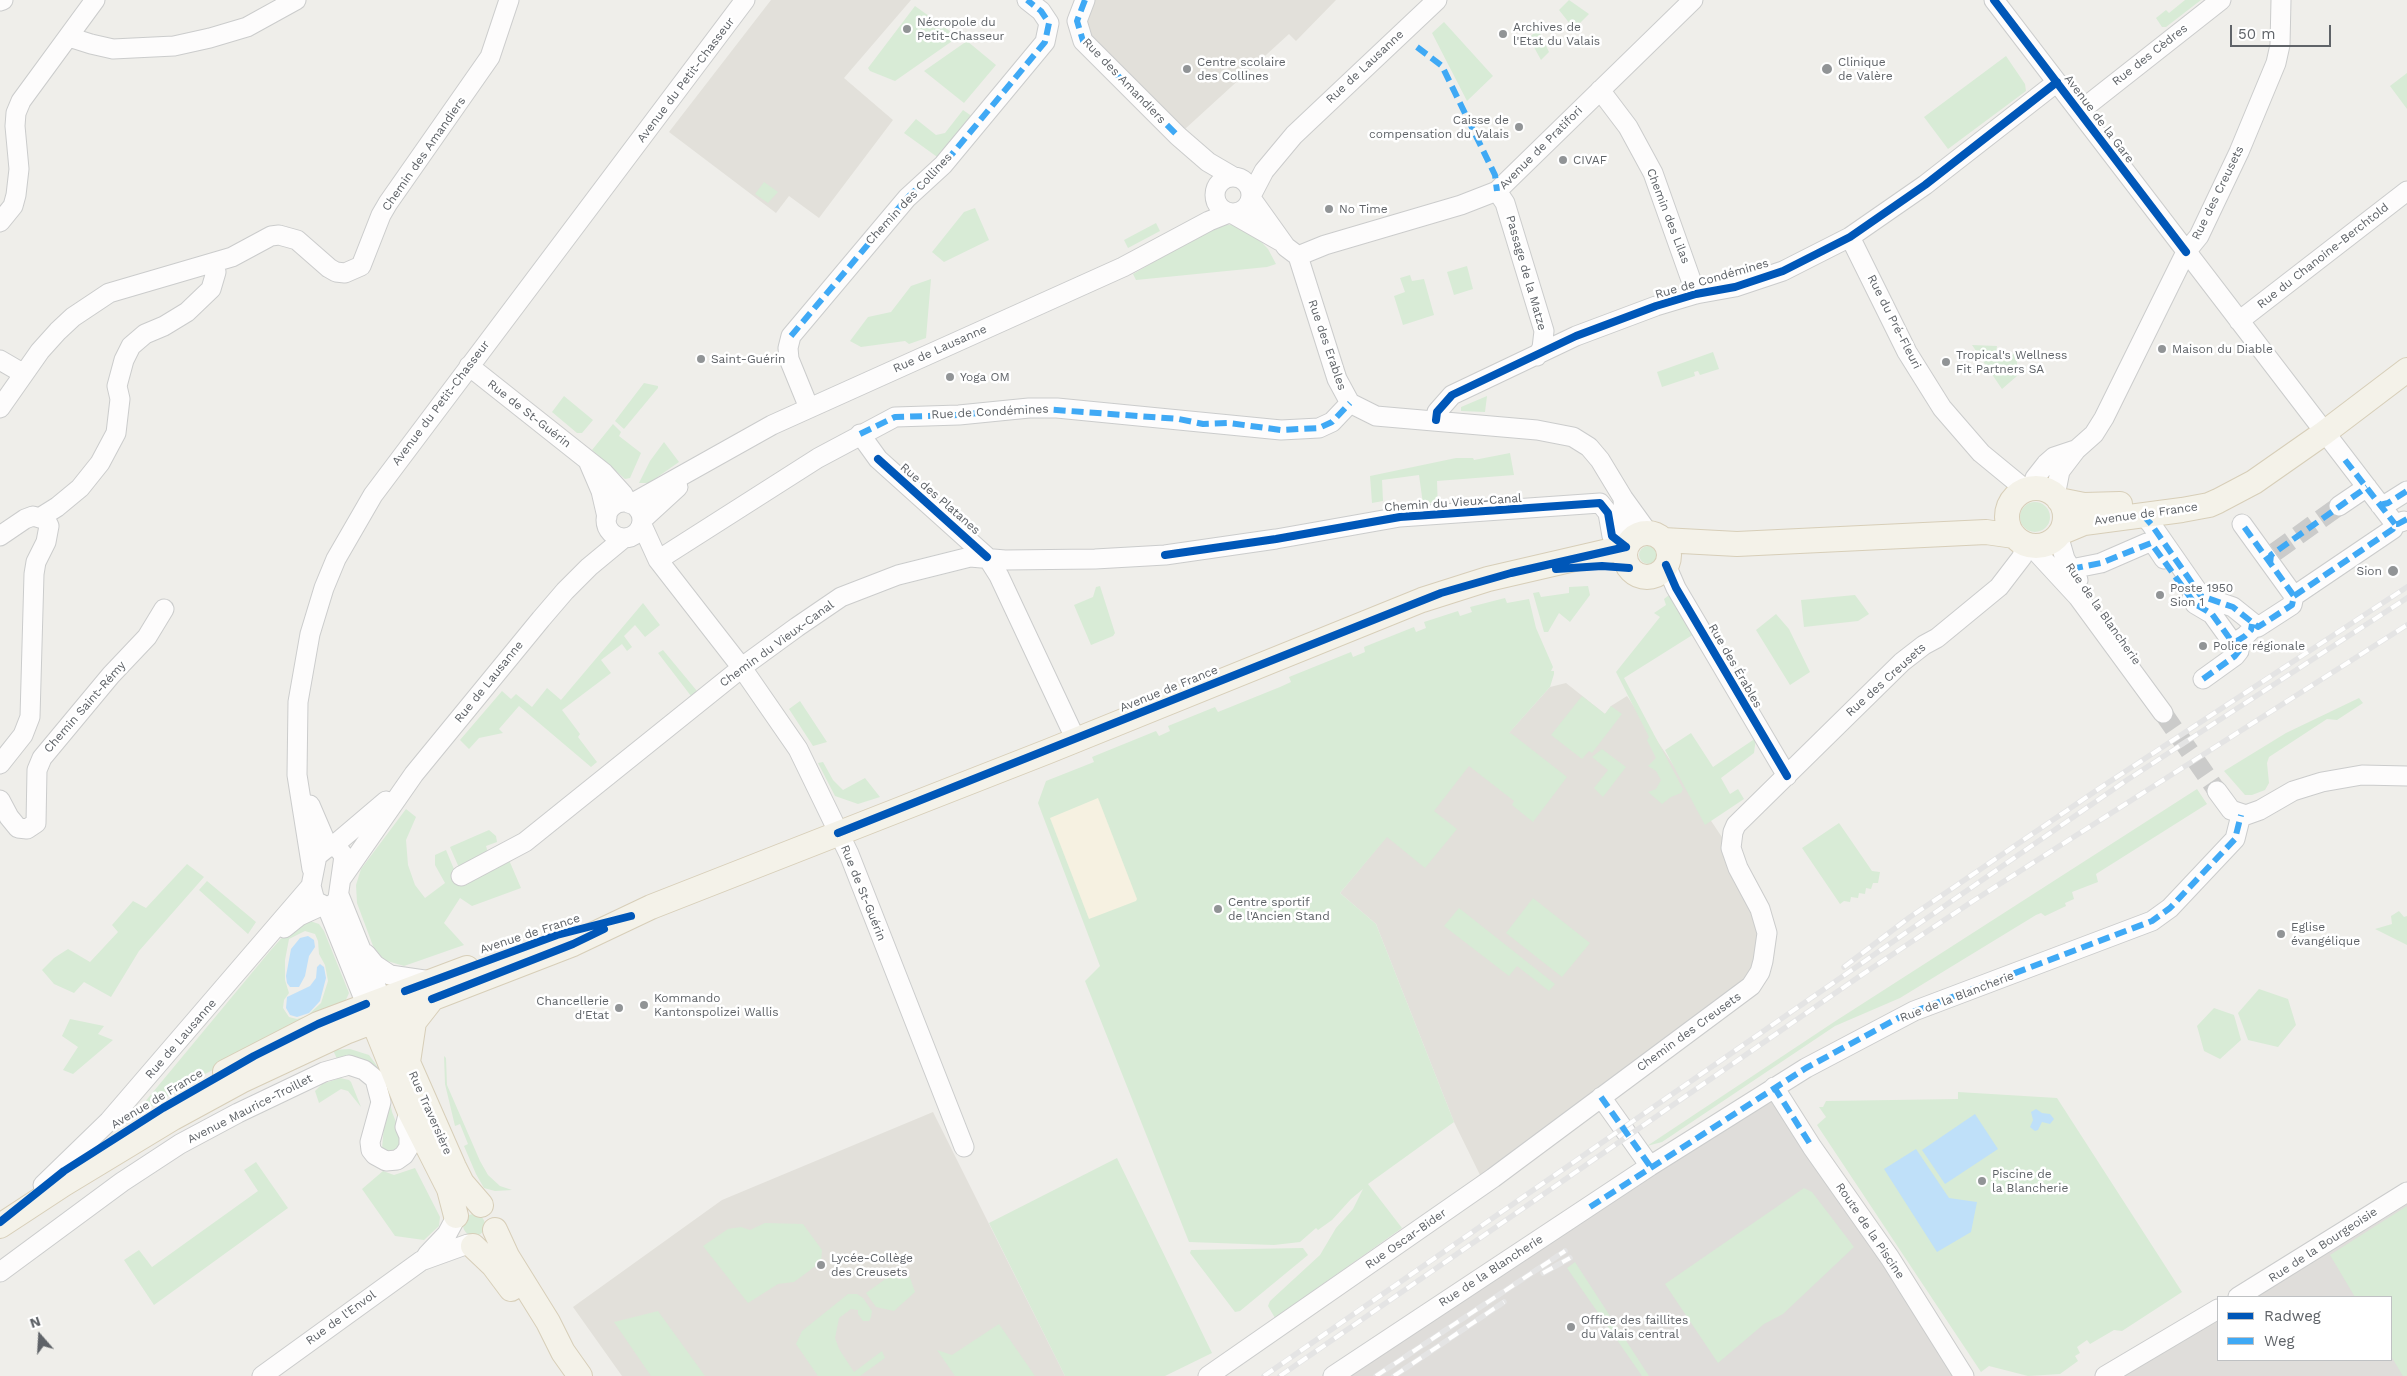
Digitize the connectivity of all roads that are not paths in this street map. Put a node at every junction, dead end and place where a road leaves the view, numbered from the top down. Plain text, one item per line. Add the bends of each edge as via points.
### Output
1 (95, 0) edge
2 (296, 0) edge
3 (509, 0) edge
4 (745, 0) edge
5 (1027, 0) edge
6 (1085, 0) edge
7 (1437, 0) edge
8 (1693, 0) edge
9 (1994, 0) edge
10 (2221, 0) edge
11 (2282, 0) edge
12 (69, 36) junction
13 (2058, 82) junction
14 (1600, 90) junction
15 (2080, 111) junction
16 (1294, 135) junction
17 (1178, 136) junction
18 (1233, 176) junction
19 (1497, 191) junction
20 (2407, 191) edge
21 (1215, 194) junction
22 (1252, 196) junction
23 (1230, 213) junction
24 (0, 222) edge
25 (1850, 237) junction
26 (1283, 242) junction
27 (1167, 243) junction
28 (2186, 252) junction
29 (1298, 256) junction
30 (214, 263) junction
31 (1696, 294) junction
32 (2239, 321) junction
33 (1537, 356) junction
34 (0, 360) edge
35 (469, 366) junction
36 (2407, 370) edge
37 (24, 374) junction
38 (1350, 403) junction
39 (0, 408) edge
40 (809, 408) junction
41 (1436, 420) junction
42 (2324, 433) junction
43 (860, 434) junction
44 (2076, 450) junction
45 (713, 457) junction
46 (589, 462) junction
47 (2366, 487) junction
48 (2407, 491) edge
49 (2231, 492) junction
50 (2023, 494) junction
51 (1623, 498) junction
52 (2057, 498) junction
53 (632, 499) junction
54 (2380, 505) junction
55 (2339, 506) tunnel mouth
56 (41, 517) junction
57 (2147, 519) junction
58 (607, 521) junction
59 (2401, 521) edge
60 (642, 522) junction
61 (2242, 524) dead end
62 (2059, 534) junction
63 (0, 536) edge
64 (1656, 537) junction
65 (625, 538) junction
66 (1847, 538) junction
67 (2023, 542) junction
68 (2147, 543) junction
69 (1737, 544) junction
70 (987, 557) junction
71 (1628, 557) junction
72 (658, 560) junction
73 (1667, 564) junction
74 (2071, 570) junction
75 (564, 591) junction
76 (2294, 596) junction
77 (164, 609) dead end
78 (2252, 624) junction
79 (2237, 641) junction
80 (742, 668) junction
81 (2204, 679) dead end
82 (1076, 740) junction
83 (298, 753) junction
84 (0, 764) edge
85 (414, 774) junction
86 (1787, 776) junction
87 (2407, 776) edge
88 (2217, 792) tunnel mouth
89 (0, 800) edge
90 (2246, 814) junction
91 (838, 833) junction
92 (330, 847) junction
93 (461, 876) dead end
94 (312, 877) junction
95 (332, 897) junction
96 (362, 950) junction
97 (432, 990) junction
98 (377, 1010) junction
99 (324, 1041) junction
100 (398, 1063) junction
101 (1774, 1088) junction
102 (1601, 1097) junction
103 (409, 1110) junction
104 (964, 1147) dead end
105 (100, 1154) junction
106 (1650, 1166) junction
107 (54, 1185) junction
108 (2407, 1192) edge
109 (481, 1205) junction
110 (455, 1218) junction
111 (5, 1221) edge
112 (495, 1230) junction
113 (470, 1245) junction
114 (421, 1262) junction
115 (0, 1272) edge
116 (2240, 1296) edge
117 (2217, 1310) edge
118 (563, 1352) junction
119 (262, 1376) edge
120 (580, 1376) edge
121 (1208, 1376) edge
122 (1333, 1376) edge
123 (1964, 1376) edge
124 (2105, 1376) edge

1 - 12 street
2 - 12 street via 247,27 174,46 113,48
3 - 30 street, Chemin des Amandiers via 490,57 388,203 361,266 345,273 336,272 296,240 279,234
4 - 35 street, Avenue du Petit-Chasseur
5 - 40 street, Chemin des Collines via 1041,11 1048,23 1045,42 943,165 907,198 791,336 790,359
6 - 17 street, Rue des Amandiers via 1077,21 1083,41
7 - 16 street, Rue de Lausanne
8 - 14 street, Avenue de Pratifori
9 - 13 street, Avenue de la Gare
10 - 15 street, Rue des Cèdres
11 - 28 street, Rue des Creusets via 2280,44 2270,79 2199,236
12 - 24 street via 21,101 16,113 16,195 13,206
13 - 15 street, Avenue de la Gare
13 - 25 street, Rue de Condémines
14 - 19 street, Avenue de Pratifori
14 - 31 street, Chemin des Lilas via 1628,128 1653,173
15 - 28 street, Avenue de la Gare
16 - 18 street, Rue de Lausanne
16 - 22 street, Rue de Lausanne via 1264,171
17 - 18 street, Rue des Amandiers via 1208,162
17 - 21 street, Rue des Amandiers
18 - 21 street via 1221,181
18 - 22 street via 1248,184
19 - 29 street, Avenue de Pratifori
19 - 33 street, Passage de la Matze via 1505,203 1544,331 1542,348
20 - 32 street, Rue du Chanoine-Berchtold
21 - 23 street via 1219,207
21 - 27 street, Rue de Lausanne via 1200,215
22 - 23 street via 1242,211
22 - 26 street
23 - 26 street
23 - 27 street, Rue de Lausanne
25 - 31 street, Rue de Condémines via 1784,271 1735,287
25 - 50 street, Rue du Pré-Fleuri via 1907,352 1942,408
26 - 29 street
27 - 40 street, Rue de Lausanne via 1123,267
28 - 32 street, Avenue de la Gare
28 - 44 street, Rue des Creusets via 2104,418 2094,434
29 - 38 street, Rue des Erables via 1337,380
30 - 37 street, Chemin des Amandiers via 109,294 73,317 58,331
30 - 56 street via 216,272 211,290 187,312 145,334 131,346 117,386 120,399 116,433 80,488
31 - 33 street, Rue de Condémines via 1615,320
32 - 42 street, Avenue de la Gare
33 - 41 street, Rue de Condémines via 1452,395 1437,412
34 - 37 street
35 - 46 street, Rue de St-Guérin
35 - 83 street, Avenue du Petit-Chasseur via 373,495 336,559 310,634 298,702
36 - 42 main road, Avenue de France
37 - 39 street, Chemin des Amandiers
38 - 41 street, Rue des Erables via 1376,416
38 - 43 street, Rue de Condémines via 1332,422 1319,428 1281,430 1029,408 895,417
40 - 45 street, Rue de Lausanne
41 - 51 street, Rue des Erables via 1537,430 1573,437 1600,460
42 - 47 street, Avenue de la Gare
42 - 49 main road, Avenue de France via 2254,482
43 - 70 street, Rue des Platanes via 878,459
43 - 72 street, Rue de Condémines
44 - 50 street, Rue des Creusets via 2054,457
44 - 52 street, Rue des Creusets via 2060,471
45 - 53 street, Rue de Lausanne
45 - 60 street, Rue de Lausanne via 658,503
46 - 53 street, Rue de St-Guérin
46 - 58 street, Rue de St-Guérin via 601,491
47 - 54 street, Avenue de la Gare
47 - 55 street
48 - 54 street
49 - 52 main road, Avenue de France via 2193,499 2097,505
49 - 57 main road, Avenue de France via 2209,505
50 - 52 main road via 2046,490
50 - 66 main road via 1976,520
50 - 67 main road via 2007,518
51 - 64 street
51 - 71 street
52 - 62 main road via 2064,518
53 - 58 street via 614,506
53 - 60 street
54 - 59 street, Avenue de la Gare
56 - 63 street via 25,518
56 - 84 street via 49,526 34,574 31,712 23,735
57 - 62 main road, Avenue de France via 2084,523
57 - 68 street via 2152,538
57 - 78 street via 2200,596 2233,607
58 - 65 street via 613,534
58 - 75 street, Rue de Lausanne
59 - 76 street
60 - 65 street via 636,534
60 - 72 street, Rue de St-Guérin
61 - 76 street via 2272,558
62 - 67 main road via 2046,544
62 - 74 street, Rue de la Blancherie
64 - 69 main road
64 - 71 main road via 1636,536
64 - 73 main road via 1668,550
65 - 72 street, Rue de St-Guérin
65 - 75 street, Rue de Lausanne
66 - 67 main road via 1986,532
66 - 69 main road
67 - 74 street, Rue de la Blancherie via 2078,597 2163,713 2137,662
67 - 86 street, Rue des Creusets via 2018,562 1999,587 1902,662
68 - 74 street via 2101,563
68 - 79 street via 2154,544 2195,604 2212,614 2230,639
69 - 73 main road via 1689,555
70 - 71 street, Chemin du Vieux-Canal via 1005,560 1096,559 1165,555 1400,517 1600,503 1608,513 1612,536
70 - 80 street, Chemin du Vieux-Canal via 970,557 929,567 857,589 797,627
70 - 82 street, Rue des Platanes
71 - 73 main road via 1635,574 1648,577 1657,575
71 - 82 main road, Avenue de France via 1602,566 1511,573 1441,593
72 - 80 street, Rue de St-Guérin
73 - 86 street, Rue des Érables via 1681,595
75 - 85 street, Rue de Lausanne
76 - 78 street via 2292,605 2262,626
77 - 89 street, Chemin Saint-Rémy via 147,637 42,758 38,770 36,823 28,829 18,828
78 - 79 street via 2251,630
79 - 81 street via 2239,651 2235,656
80 - 91 street, Rue de St-Guérin via 798,749
80 - 93 street, Chemin du Vieux-Canal via 524,842
82 - 91 main road, Avenue de France
83 - 92 street via 316,821
83 - 94 street, Avenue du Petit-Chasseur
85 - 92 street, Rue de Lausanne via 356,829
85 - 95 street, Rue de Lausanne
86 - 102 street, Chemin des Creusets via 1736,825 1731,841 1736,863 1760,909 1767,933 1766,950 1756,979 1740,996
87 - 90 street via 2362,775 2322,782
88 - 90 street via 2231,810
90 - 101 street, Rue de la Blancherie via 2235,839 2184,893 2146,924 1914,1011
91 - 97 main road, Avenue de France via 631,916 573,944
91 - 104 street, Rue de St-Guérin via 870,906
92 - 94 street, Rue de Lausanne via 316,856
92 - 95 street via 340,849 344,856
94 - 95 street, Avenue du Petit-Chasseur via 313,898
94 - 107 street, Rue de Lausanne
95 - 96 street
95 - 98 street, Rue Traversière
95 - 105 street, Rue de Lausanne via 289,923
96 - 97 street via 375,965 390,975
96 - 98 street
97 - 98 main road, Avenue de France
97 - 98 main road, Avenue de France via 405,991
97 - 100 main road via 414,1022
98 - 99 main road, Avenue de France
98 - 100 main road, Rue Traversière
98 - 105 main road, Avenue de France via 318,1024 254,1056
99 - 100 main road via 350,1042 367,1047
99 - 105 main road, Avenue de France
100 - 103 main road, Rue Traversière
100 - 109 main road, Rue Traversière via 462,1183
101 - 106 street, Rue de la Blancherie
101 - 123 street, Route de la Piscine via 1890,1258
102 - 106 street
102 - 121 street, Rue Oscar-Bider via 1493,1178
103 - 110 main road, Rue Traversière via 449,1189
103 - 115 street, Avenue Maurice-Troillet via 405,1127 409,1147 404,1155 397,1160 374,1155 370,1142 381,1102 374,1079 364,1070 349,1065 336,1067 180,1144 122,1182
105 - 107 main road, Avenue de France
106 - 122 street, Rue de la Blancherie
107 - 111 main road, Avenue de France
108 - 116 street, Rue de la Bourgeoisie
109 - 110 main road via 464,1207
109 - 112 main road via 493,1215
110 - 113 main road via 457,1235
110 - 114 street, Rue de l'Envol via 447,1234
112 - 113 main road via 487,1242
112 - 118 main road
113 - 114 street, Rue de l'Envol via 441,1252
113 - 118 main road via 493,1265 540,1328
114 - 119 street, Rue de l'Envol
117 - 124 street
118 - 120 main road

